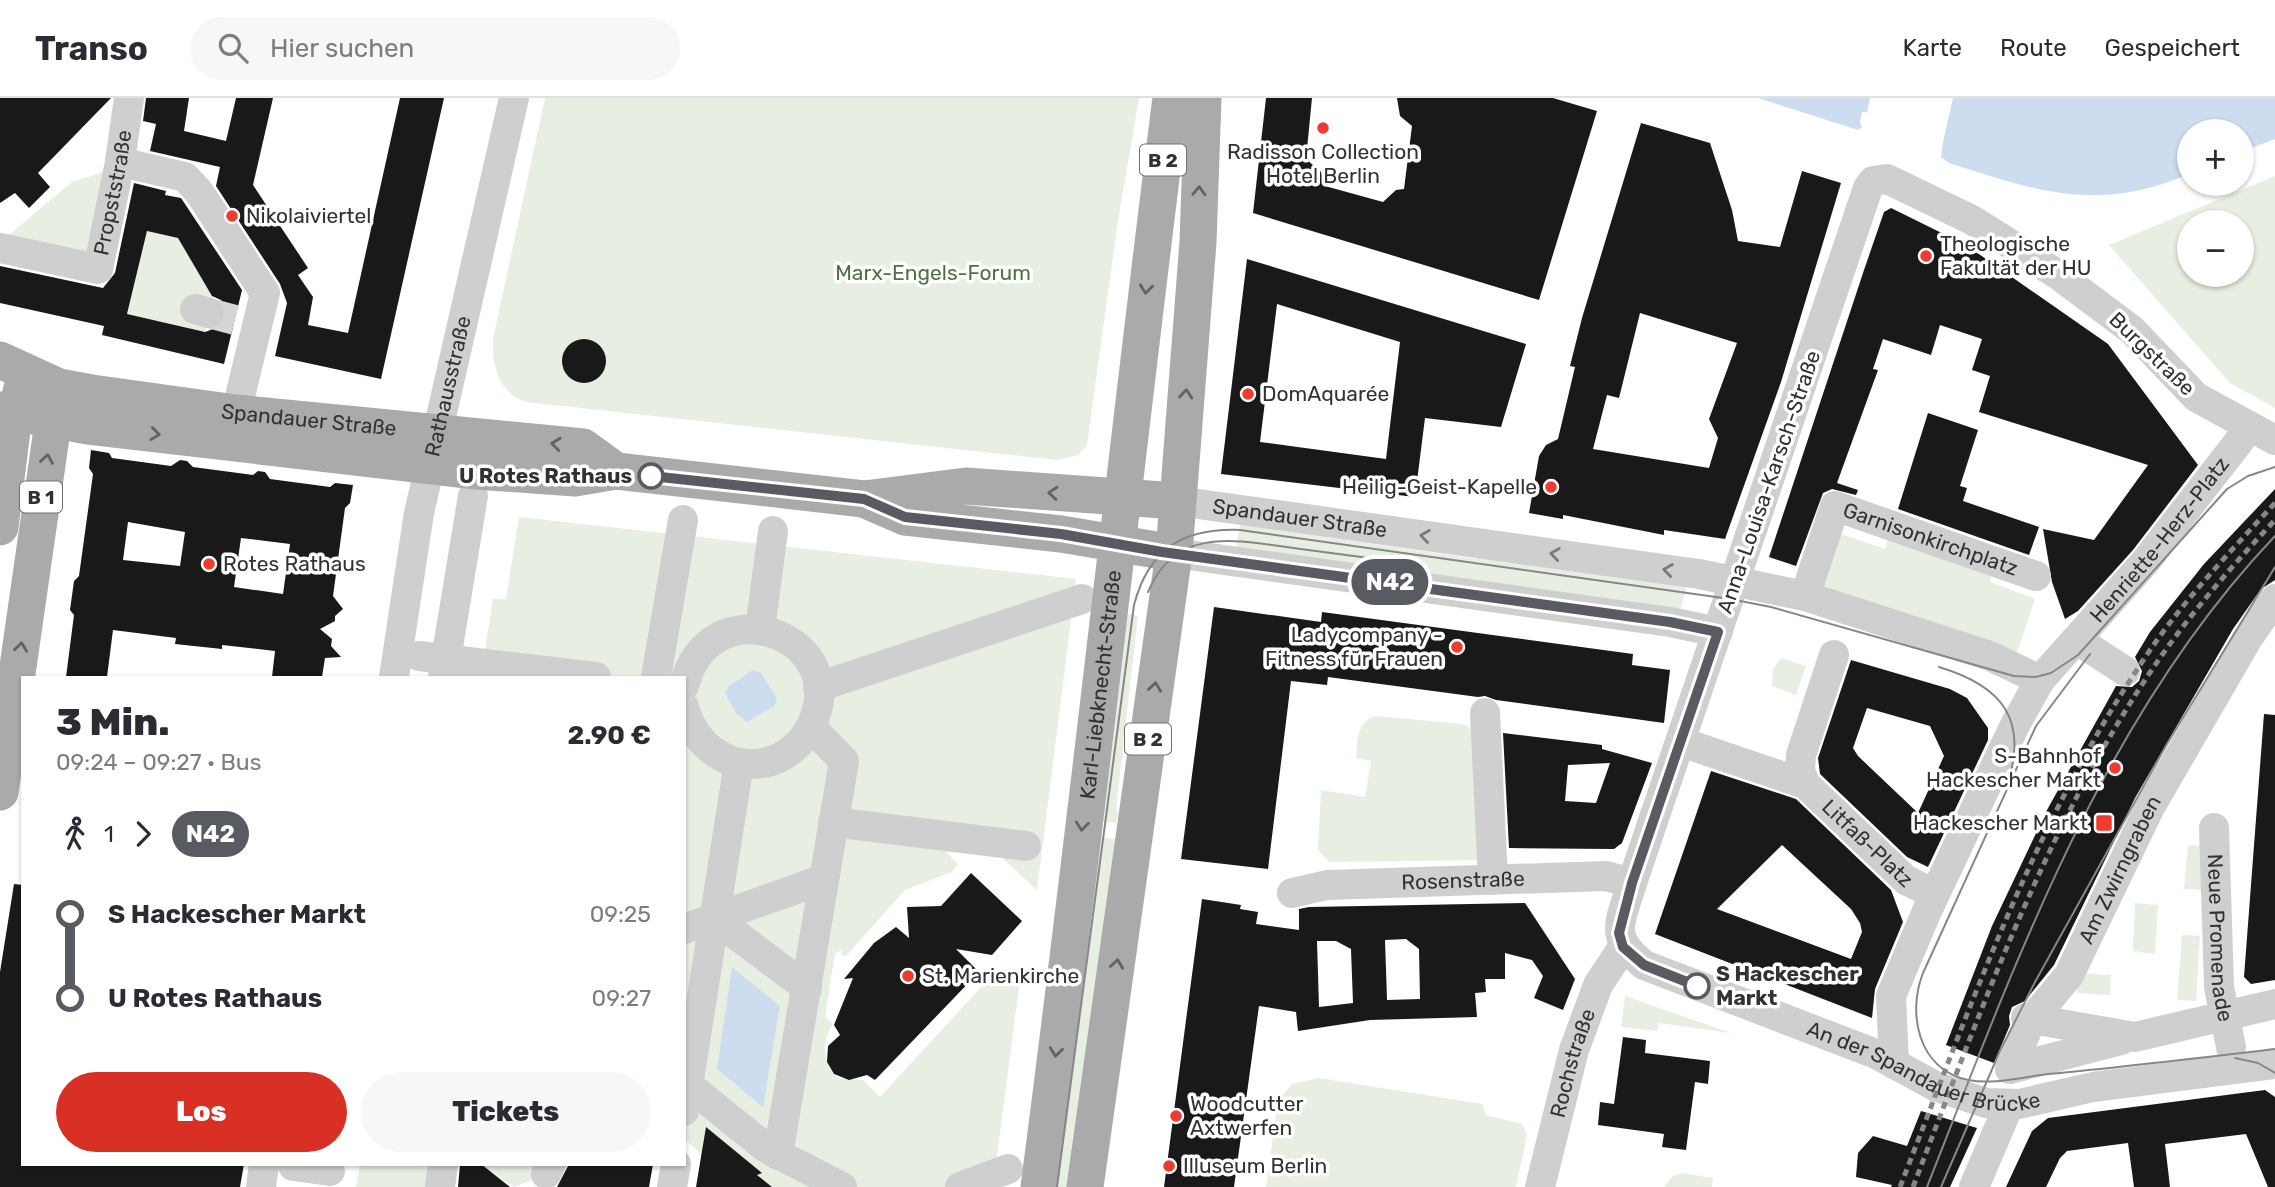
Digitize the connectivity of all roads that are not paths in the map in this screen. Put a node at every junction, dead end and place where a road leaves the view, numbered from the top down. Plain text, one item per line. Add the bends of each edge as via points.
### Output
1 (129, 98) edge
2 (514, 98) edge
3 (1171, 98) edge
4 (1203, 98) edge
5 (120, 162) junction
6 (1887, 179) joint
7 (0, 248) edge
8 (34, 385) edge
9 (8, 411) edge
10 (236, 413) junction
11 (2260, 439) edge
12 (435, 449) junction
13 (473, 496) dead end
14 (1121, 496) junction
15 (864, 499) junction
16 (1177, 501) junction
17 (682, 520) dead end
18 (0, 527) edge
19 (773, 531) dead end
20 (1117, 542) junction
21 (1174, 553) junction
22 (2036, 576) dead end
23 (1736, 580) junction
24 (1805, 596) junction
25 (1082, 599) dead end
26 (2275, 599) edge
27 (760, 629) junction
28 (1718, 632) junction
29 (2077, 640) junction
30 (1834, 655) dead end
31 (436, 664) edge
32 (2125, 671) dead end
33 (394, 676) edge
34 (584, 676) edge
35 (656, 676) edge
36 (686, 680) edge
37 (2040, 680) junction
38 (818, 687) junction
39 (686, 712) edge
40 (1485, 713) dead end
41 (811, 727) junction
42 (1681, 741) junction
43 (739, 763) junction
44 (7, 771) edge
45 (1805, 784) junction
46 (833, 822) junction
47 (2214, 828) dead end
48 (1026, 846) dead end
49 (824, 879) junction
50 (1493, 880) junction
51 (1632, 883) junction
52 (1292, 893) dead end
53 (1934, 894) junction
54 (714, 918) junction
55 (686, 928) edge
56 (1622, 932) junction
57 (807, 988) junction
58 (2275, 1004) edge
59 (2225, 1018) junction
60 (2028, 1019) junction
61 (2135, 1037) junction
62 (2231, 1047) dead end
63 (1894, 1063) junction
64 (2272, 1066) edge
65 (686, 1094) edge
66 (2009, 1105) junction
67 (771, 1151) junction
68 (278, 1166) edge
69 (285, 1166) edge
70 (443, 1166) edge
71 (676, 1166) edge
72 (329, 1174) edge
73 (1023, 1178) edge
74 (261, 1187) edge
75 (440, 1187) edge
76 (673, 1187) edge
77 (842, 1187) edge
78 (960, 1187) edge
79 (1085, 1187) edge
80 (1540, 1187) edge
81 (1974, 1187) edge

1 - 5 street, Propststraße
2 - 12 street, Rathausstraße
3 -> 14 main road, Karl-Liebknecht-Straße / B 2
16 -> 4 main road, B 2 via 1198,242
5 - 7 street, Propststraße via 98,269
5 - 10 street via 185,177 265,293 224,317
6 - 11 street, Burgstraße via 1972,220 2057,274 2132,330 2189,391
6 - 23 street, Anna-Louisa-Karsch-Straße via 1873,181 1868,188
8 - 9 main road, Spandauer Straße
8 - 10 main road, Spandauer Straße
8 -> 12 main road, Spandauer Straße via 88,426
44 -> 8 main road, B 1
9 - 18 main road, B 1
10 - 12 main road, Spandauer Straße
11 - 29 street, Henriette-Herz-Platz
12 - 15 main road, Spandauer Straße via 575,478 616,471
12 - 33 street, Rathausstraße via 419,513
13 - 31 street
14 -> 15 main road, Spandauer Straße via 965,486
14 - 16 main road, Spandauer Straße
14 - 20 main road, Karl-Liebknecht-Straße / B 2
15 - 20 main road, Spandauer Straße via 905,517
16 - 21 main road, B 2
23 -> 16 street, Spandauer Straße
17 - 35 street
19 - 27 street
20 - 21 main road, Spandauer Straße
20 -> 73 main road, Karl-Liebknecht-Straße / B 2 via 1078,887
21 - 28 street, Spandauer Straße
79 -> 21 main road, B 2
22 - 24 street, Garnisonkirchplatz via 1835,506
23 - 24 street
23 - 28 street, Anna-Louisa-Karsch-Straße
24 - 37 street via 1990,656
25 - 38 street
26 - 60 street, Am Zwirngraben via 2150,807 2069,975
27 - 36 street via 734,631 710,642 692,662
27 - 38 street via 792,642 814,670
28 - 42 street, Anna-Louisa-Karsch-Straße
29 - 32 street, Henriette-Herz-Platz
29 - 37 street, Henriette-Herz-Platz
30 - 45 street, Litfaß-Platz via 1803,746 1800,770
31 - 34 street
37 - 53 street, Henriette-Herz-Platz via 1997,757
38 - 41 street
39 - 43 street via 696,736 708,748
40 - 50 street
41 - 43 street via 801,741 773,760
41 - 46 street via 844,761
42 - 45 street, Litfaß-Platz
42 - 51 street, Anna-Louisa-Karsch-Straße
43 - 54 street
45 - 53 street, Litfaß-Platz via 1906,880
46 - 48 street
46 - 49 street
47 - 59 street, Neue Promenade via 2219,987
49 - 54 street
49 - 57 street
50 - 51 street, Rosenstraße via 1606,876
50 - 52 street, Rosenstraße via 1327,885
51 - 56 street, Anna-Louisa-Karsch-Straße
53 - 63 street, Henriette-Herz-Platz via 1891,996
54 - 55 street
54 - 57 street
54 - 65 street
56 - 63 street, An der Spandauer Brücke via 1644,965
56 - 80 street, Rochstraße via 1581,1031
57 - 67 street via 799,1103
58 - 59 street
59 - 61 street
59 - 62 street, Neue Promenade
60 - 61 street
60 - 61 street, Am Zwirngraben via 2010,1069
63 - 66 street, An der Spandauer Brücke via 1968,1099
64 - 66 street, An der Spandauer Brücke via 2093,1087
65 - 67 street
66 - 81 street
67 - 77 street
68 - 74 street
69 - 72 street
70 - 75 street
71 - 76 street
73 - 78 street

